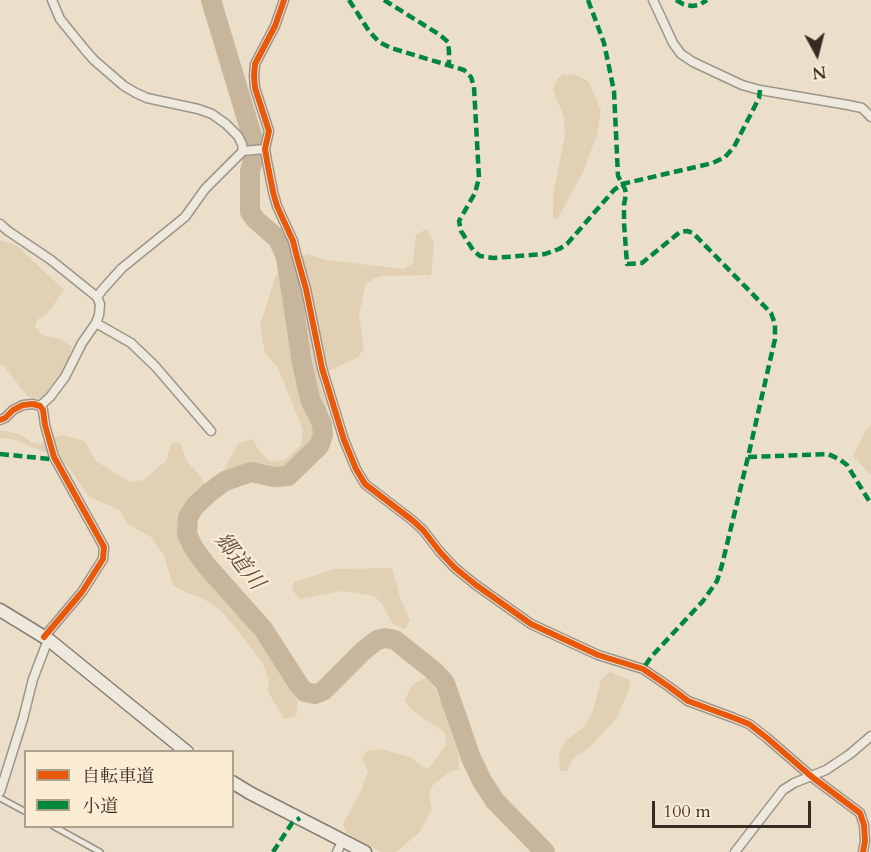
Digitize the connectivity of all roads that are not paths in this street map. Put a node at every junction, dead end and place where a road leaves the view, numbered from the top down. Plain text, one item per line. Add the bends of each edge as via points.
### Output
1 (52, 0) edge
2 (284, 0) edge
3 (653, 0) edge
4 (871, 117) edge
5 (262, 149) junction
6 (245, 151) junction
7 (0, 224) edge
8 (97, 297) junction
9 (96, 323) junction
10 (40, 406) junction
11 (0, 420) edge
12 (211, 431) dead end
13 (0, 610) edge
14 (46, 638) junction
15 (871, 736) edge
16 (185, 750) edge
17 (812, 777) junction
18 (234, 783) edge
19 (0, 792) edge
20 (0, 798) edge
21 (24, 811) edge
22 (57, 828) edge
23 (343, 840) junction
24 (100, 852) edge
25 (337, 852) edge
26 (365, 852) edge
27 (735, 852) edge
28 (863, 852) edge

1 - 6 street via 60,19 86,51 124,86 147,98 212,114 238,136
2 - 5 street via 276,26 255,64 255,88 269,131
3 - 4 street via 673,43 693,62 742,85 861,108
5 - 6 street
5 - 17 street via 277,206 293,241 322,368 344,440 365,484 423,530 455,568 531,624 598,655 643,669 688,701 749,724
6 - 8 street via 205,189 185,216 122,268
7 - 8 street
8 - 9 street via 100,304
9 - 10 street via 65,377
9 - 12 street via 131,343
10 - 11 street via 23,405
10 - 14 street via 54,457 104,546 103,559
13 - 14 street
14 - 16 street
14 - 19 street
15 - 17 street
17 - 27 street via 783,790
17 - 28 street via 860,813 864,825
18 - 23 street
20 - 21 lane
22 - 24 lane
23 - 25 street
23 - 26 street

